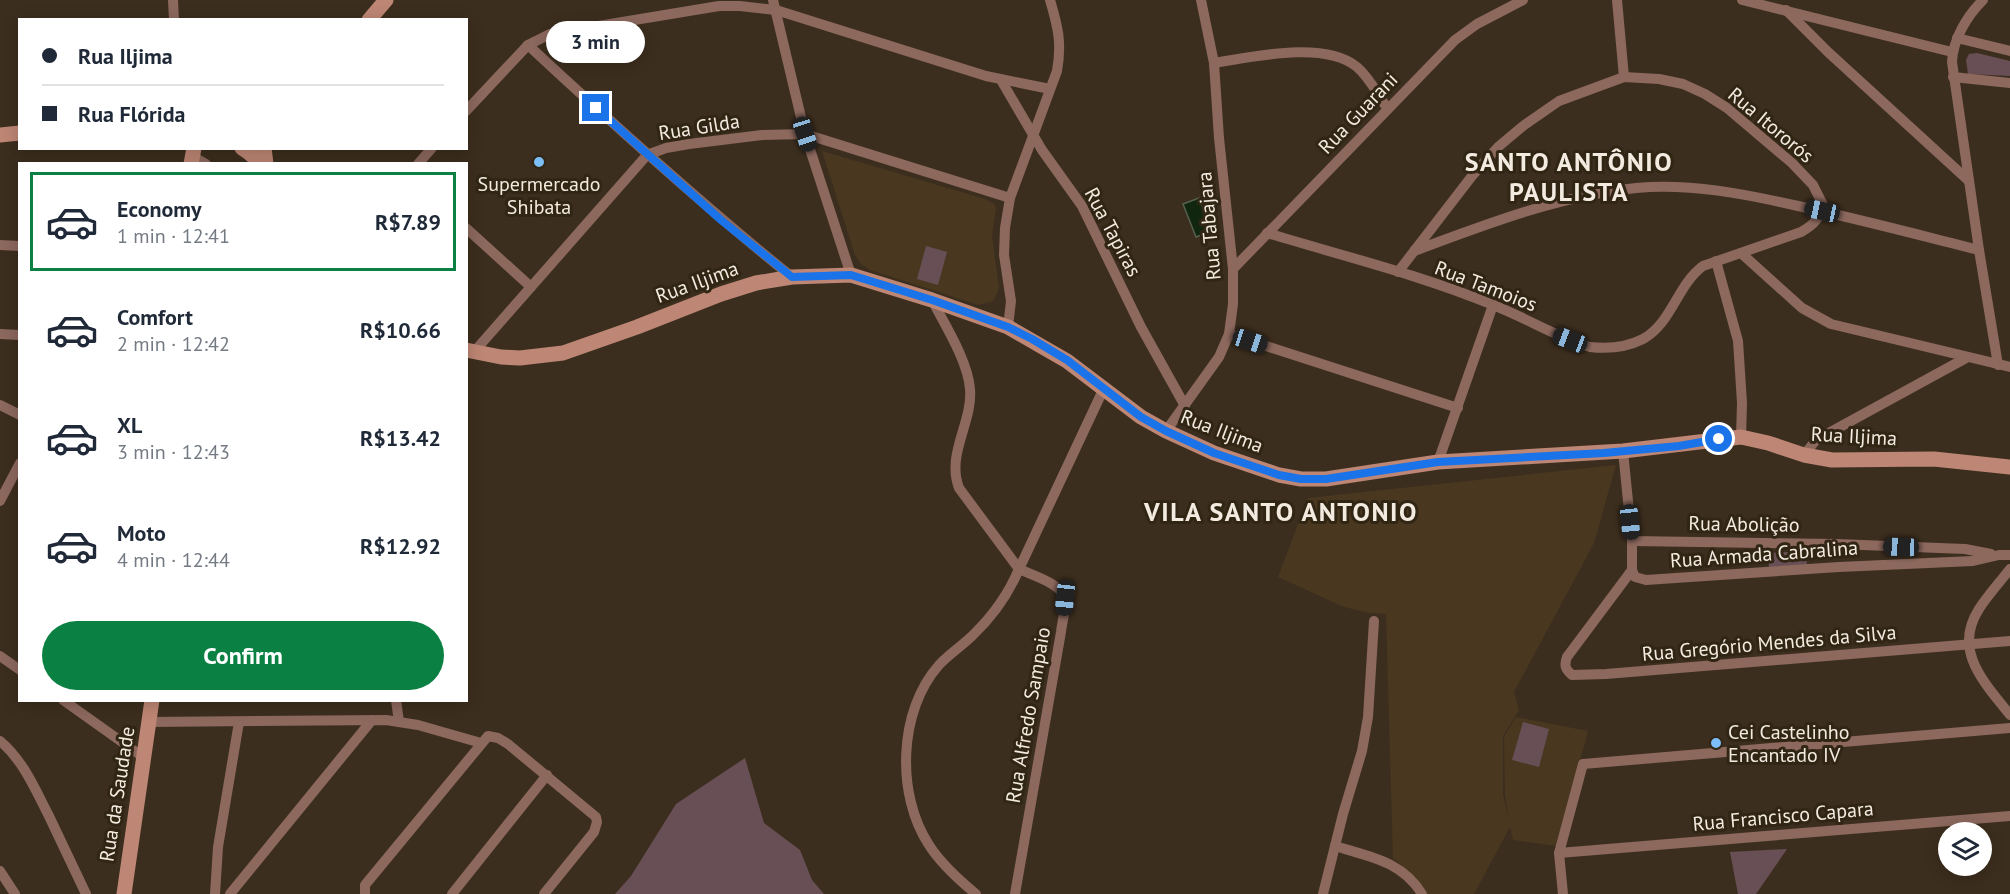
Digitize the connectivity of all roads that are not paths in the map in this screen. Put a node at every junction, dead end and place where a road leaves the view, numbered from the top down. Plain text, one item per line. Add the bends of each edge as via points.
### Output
1 (173, 0) edge
2 (386, 0) edge
3 (1050, 0) edge
4 (1201, 0) edge
5 (1523, 0) edge
6 (1617, 0) edge
7 (1742, 0) edge
8 (1983, 0) edge
9 (721, 3) edge
10 (774, 5) edge
11 (1786, 10) junction
12 (174, 18) edge
13 (371, 18) edge
14 (1958, 38) junction
15 (528, 45) junction
16 (2010, 51) edge
17 (1952, 52) junction
18 (1214, 63) junction
19 (1624, 77) junction
20 (1953, 77) junction
21 (1001, 80) junction
22 (2010, 83) edge
23 (1050, 89) junction
24 (1387, 108) junction
25 (468, 109) edge
26 (18, 133) edge
27 (805, 134) junction
28 (1033, 134) junction
29 (0, 135) edge
30 (245, 150) edge
31 (430, 150) edge
32 (647, 155) junction
33 (260, 162) edge
34 (420, 162) edge
35 (1969, 181) junction
36 (1010, 198) junction
37 (1822, 211) junction
38 (468, 230) edge
39 (1268, 233) junction
40 (0, 245) edge
41 (18, 246) edge
42 (1979, 250) junction
43 (1413, 251) junction
44 (1741, 253) junction
45 (1716, 261) junction
46 (1233, 269) junction
47 (1398, 272) junction
48 (851, 275) junction
49 (792, 277) junction
50 (531, 287) junction
51 (932, 300) junction
52 (1493, 305) junction
53 (1008, 327) junction
54 (0, 334) edge
55 (1229, 334) junction
56 (18, 335) edge
57 (470, 352) edge
58 (1966, 358) junction
59 (2004, 366) edge
60 (1104, 388) junction
61 (0, 405) edge
62 (1185, 406) junction
63 (1458, 408) junction
64 (18, 414) edge
65 (1166, 431) junction
66 (1741, 437) junction
67 (1623, 451) junction
68 (1804, 455) junction
69 (1438, 462) junction
70 (18, 467) edge
71 (2010, 467) edge
72 (0, 501) edge
73 (1632, 541) junction
74 (2004, 555) edge
75 (1019, 568) junction
76 (2010, 569) edge
77 (1632, 570) junction
78 (1374, 621) dead end
79 (2010, 641) edge
80 (1968, 645) junction
81 (0, 656) edge
82 (18, 669) edge
83 (66, 702) edge
84 (152, 702) edge
85 (396, 702) edge
86 (2010, 715) edge
87 (372, 720) junction
88 (149, 722) junction
89 (239, 722) junction
90 (399, 722) junction
91 (2010, 728) edge
92 (0, 741) edge
93 (481, 743) junction
94 (143, 757) junction
95 (547, 775) junction
96 (2010, 816) edge
97 (1335, 846) junction
98 (1559, 853) junction
99 (0, 871) edge
100 (365, 889) edge
101 (15, 894) edge
102 (86, 894) edge
103 (124, 894) edge
104 (215, 894) edge
105 (230, 894) edge
106 (452, 894) edge
107 (544, 894) edge
108 (976, 894) edge
109 (1015, 894) edge
110 (1323, 894) edge
111 (1422, 894) edge
112 (1563, 894) edge

1 - 12 street
2 - 13 main road
3 - 23 street via 1061,50
4 - 18 street, Rua Tabajara
5 - 24 street, Rua Guarani via 1455,40
6 - 19 street
7 - 11 street
8 - 14 street via 1966,20
9 - 10 street
9 - 15 street via 550,34
10 - 21 street
10 - 27 street
11 - 17 street
11 - 35 street
14 - 16 street
14 - 17 street
15 - 25 street
15 - 32 street
17 - 20 street
18 - 24 street via 1278,53 1313,53 1347,60 1366,76
18 - 46 street, Rua Tabajara
19 - 37 street, Rua Itororós via 1683,84 1727,108 1813,184
19 - 43 street, Rua Itororós via 1559,100 1523,126 1472,176
20 - 22 street
20 - 35 street
21 - 23 street
21 - 28 street, Rua Tapiras
23 - 28 street
24 - 39 street, Rua Guarani
26 - 29 main road
27 - 32 street, Rua Gilda via 689,144
27 - 36 street, Rua Gilda
27 - 48 street
28 - 36 street
28 - 62 street, Rua Tapiras via 1082,206
30 - 33 main road
31 - 34 street
32 - 49 street
32 - 50 street, Rua Gilda
35 - 42 street
36 - 53 street via 1004,255 1011,301
37 - 42 street
37 - 43 street via 1720,190 1638,188 1548,204
37 - 44 street, Rua Tamoios via 1808,228
38 - 50 street
39 - 46 street, Rua Guarani
39 - 47 street, Rua Tamoios
40 - 41 street
42 - 59 street
43 - 47 street, Rua Itororós
44 - 45 street, Rua Tamoios
44 - 58 street via 1803,308 1824,321
45 - 52 street, Rua Tamoios via 1693,273 1660,325 1643,339 1609,348 1587,346
45 - 66 street via 1738,341
46 - 55 street, Rua Tabajara
47 - 52 street, Rua Tamoios
48 - 49 main road, Rua Iljima
48 - 51 main road, Rua Iljima
49 - 57 main road, Rua Iljima via 721,294 563,353 520,358
50 - 57 street, Rua Gilda
51 - 53 main road, Rua Iljima
51 - 75 street via 970,387 958,449 959,488
52 - 63 street
53 - 60 main road, Rua Iljima via 1067,360
54 - 56 street
55 - 62 street, Rua Tabajara via 1219,357
55 - 63 street
58 - 59 street
58 - 68 street via 1816,440
60 - 65 main road, Rua Iljima
60 - 75 street
61 - 64 street
62 - 65 street, Rua Tabajara
63 - 69 street
65 - 69 main road, Rua Iljima via 1214,453 1301,479 1326,479
66 - 67 main road, Rua Iljima
66 - 68 main road, Rua Iljima
67 - 69 main road, Rua Iljima
67 - 73 street
68 - 71 main road, Rua Iljima via 1832,460 1934,459
70 - 72 street
73 - 74 street, Rua Abolição via 1837,544 1965,549
73 - 77 street
74 - 77 street, Rua Armada Cabralina via 1974,561 1646,580 1635,577
75 - 108 street via 996,611 928,679 920,692 908,739 907,776 919,828 929,846
75 - 109 street, Rua Alfredo Sampaio via 1052,584 1065,598
76 - 80 street via 1978,611
77 - 80 street, Rua Gregório Mendes da Silva via 1567,657 1565,664 1572,675
78 - 97 street via 1368,717
79 - 80 street, Rua Gregório Mendes da Silva
80 - 86 street via 1978,673
81 - 82 street
83 - 94 street
84 - 88 main road, Rua da Saudade
85 - 90 street
87 - 89 street
87 - 90 street
87 - 105 street
88 - 89 street
88 - 94 main road, Rua da Saudade
89 - 104 street via 218,847
90 - 93 street
91 - 98 street via 1583,764
92 - 102 street via 20,762 33,784
93 - 95 street via 488,736 498,738
93 - 100 street
94 - 103 main road, Rua da Saudade
95 - 106 street
95 - 107 street via 592,813 597,822 594,832
96 - 98 street, Rua Francisco Capara
97 - 110 street
97 - 111 street via 1391,864
98 - 112 street
99 - 101 street

